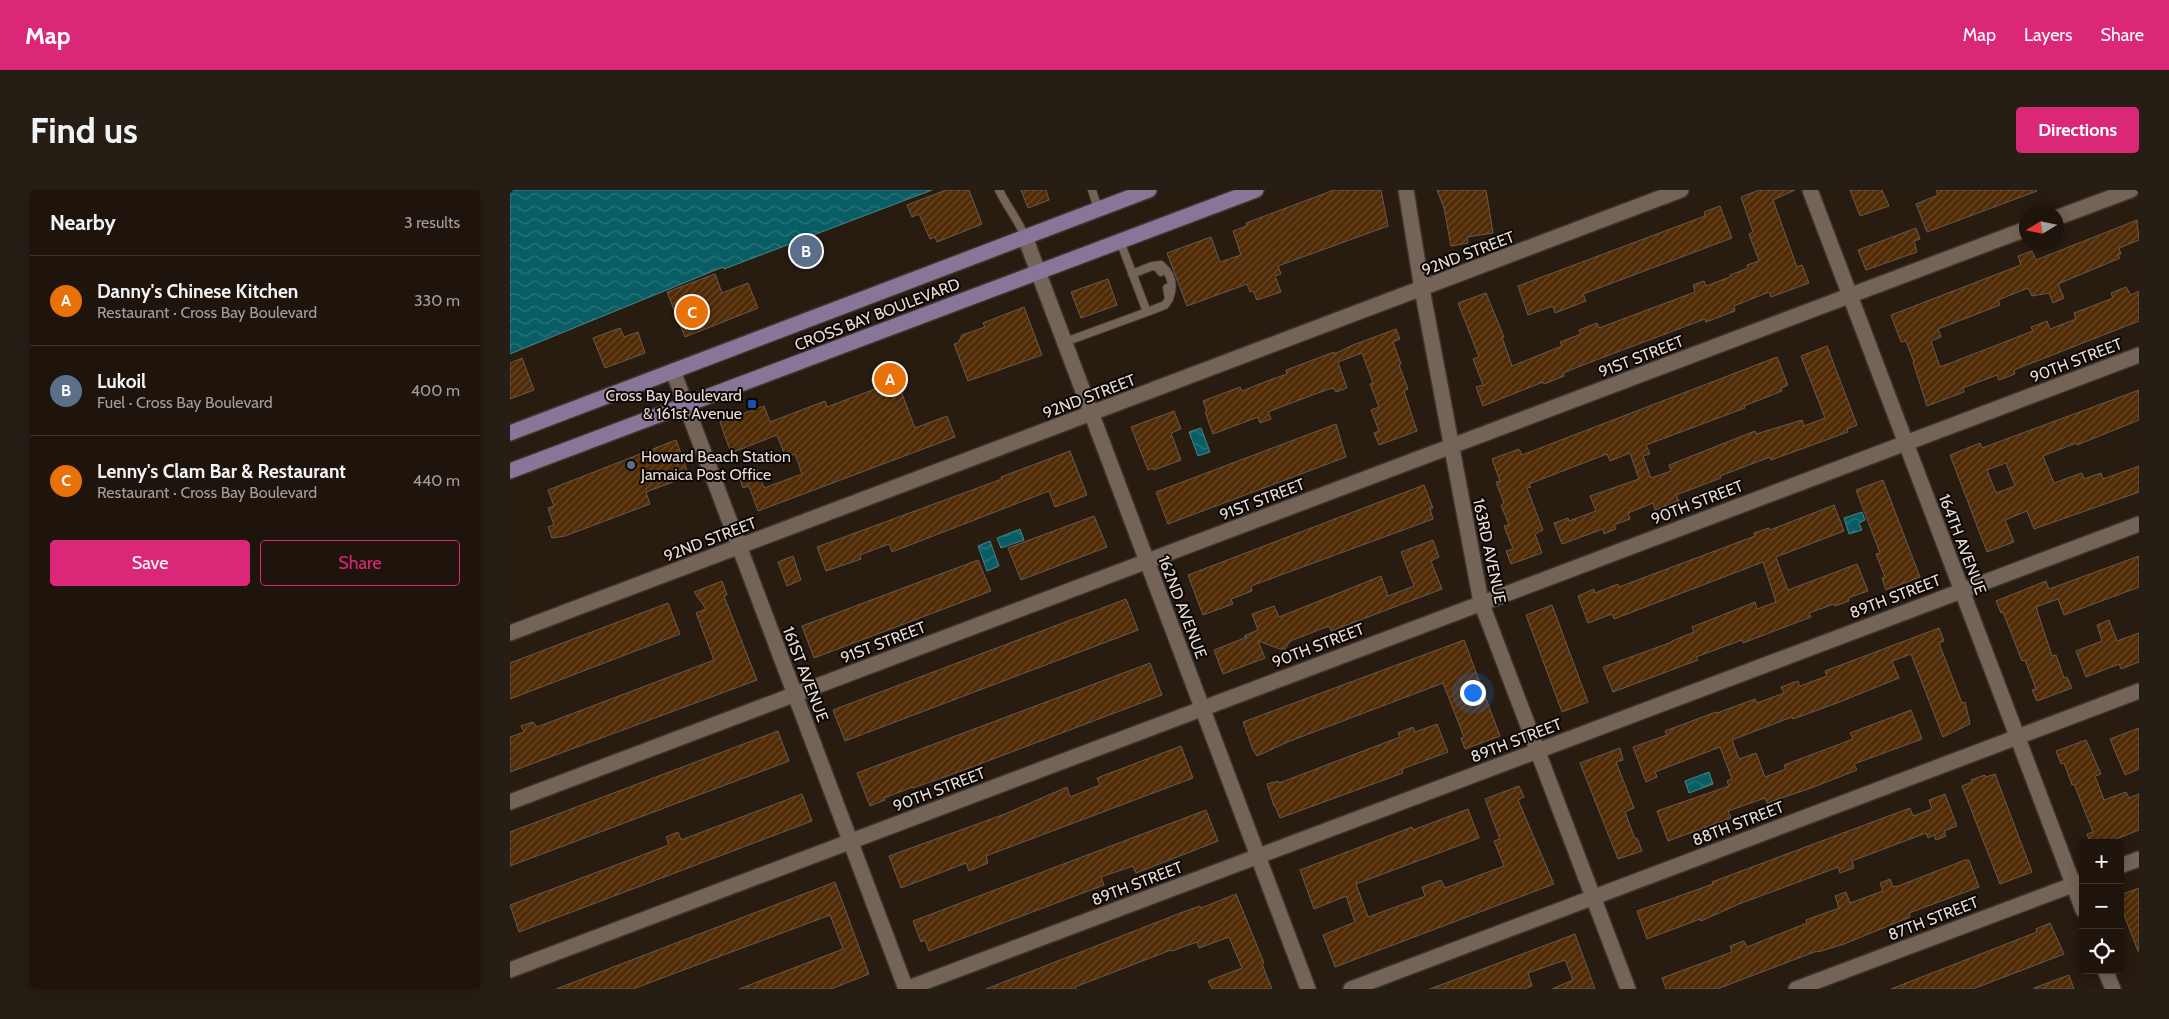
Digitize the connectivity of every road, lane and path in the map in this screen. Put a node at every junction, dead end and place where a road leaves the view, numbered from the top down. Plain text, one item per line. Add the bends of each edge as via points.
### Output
1 (999, 190) edge
2 (1092, 190) edge
3 (1148, 190) edge
4 (1256, 190) edge
5 (1406, 190) edge
6 (1681, 190) edge
7 (1810, 190) edge
8 (2131, 190) edge
9 (1098, 209) junction
10 (2064, 215) edge
11 (2019, 232) edge
12 (1025, 237) junction
13 (1120, 241) junction
14 (1152, 266) junction
15 (1038, 271) junction
16 (1161, 272) dead end
17 (1132, 274) junction
18 (1167, 288) dead end
19 (1422, 289) junction
20 (1850, 296) junction
21 (1169, 299) junction
22 (1146, 312) junction
23 (1065, 342) junction
24 (2139, 355) edge
25 (673, 371) junction
26 (685, 406) junction
27 (1092, 414) junction
28 (510, 433) edge
29 (1906, 443) junction
30 (1452, 446) junction
31 (510, 471) edge
32 (2139, 524) edge
33 (740, 546) junction
34 (1147, 561) junction
35 (1962, 590) junction
36 (1481, 602) junction
37 (510, 633) edge
38 (2139, 691) edge
39 (795, 693) junction
40 (1203, 708) junction
41 (2017, 737) junction
42 (1538, 750) junction
43 (510, 802) edge
44 (851, 841) junction
45 (1259, 856) junction
46 (2139, 859) edge
47 (2124, 865) edge
48 (2078, 882) edge
49 (1593, 897) junction
50 (510, 970) edge
51 (2107, 974) edge
52 (906, 989) edge
53 (1308, 989) edge
54 (1350, 989) edge
55 (1628, 989) edge
56 (1796, 989) edge
57 (2113, 989) edge

1 - 12 lane via 1005,204 1019,220
2 - 9 lane
3 - 9 main road, CROSS BAY BOULEVARD
4 - 13 main road, CROSS BAY BOULEVARD
5 - 19 street, 163RD AVENUE
6 - 19 street, 92ND STREET
7 - 20 street, 164TH AVENUE
8 - 10 street
9 - 12 main road, CROSS BAY BOULEVARD
11 - 20 street, 91ST STREET
12 - 15 street, 162ND AVENUE
12 - 25 main road, CROSS BAY BOULEVARD
13 - 15 main road, CROSS BAY BOULEVARD
13 - 17 lane
14 - 16 lane
14 - 17 lane
14 - 21 lane via 1161,265 1167,270 1172,282
15 - 23 street, 162ND AVENUE
15 - 26 main road, CROSS BAY BOULEVARD
17 - 22 lane
18 - 21 lane
19 - 27 street, 92ND STREET
19 - 30 street, 163RD AVENUE
20 - 29 street, 164TH AVENUE
20 - 30 street, 91ST STREET
21 - 22 lane via 1165,305
22 - 23 lane
23 - 27 street, 162ND AVENUE
24 - 29 street, 90TH STREET
25 - 26 street, 161ST AVENUE
25 - 28 main road, CROSS BAY BOULEVARD
26 - 31 main road, CROSS BAY BOULEVARD
26 - 33 street, 161ST AVENUE
27 - 33 street, 92ND STREET
27 - 34 street, 162ND AVENUE
29 - 35 street, 164TH AVENUE
29 - 36 street, 90TH STREET
30 - 34 street, 91ST STREET
30 - 36 street, 163RD AVENUE
32 - 35 street, 89TH STREET
33 - 37 street, 92ND STREET
33 - 39 street, 161ST AVENUE
34 - 39 street, 91ST STREET
34 - 40 street, 162ND AVENUE
35 - 41 street, 164TH AVENUE
35 - 42 street, 89TH STREET
36 - 40 street, 90TH STREET
36 - 42 street, 163RD AVENUE
38 - 41 street, 88TH STREET
39 - 43 street, 91ST STREET
39 - 44 street, 161ST AVENUE
40 - 44 street, 90TH STREET
40 - 45 street, 162ND AVENUE
41 - 48 street, 164TH AVENUE
41 - 49 street, 88TH STREET
42 - 45 street, 89TH STREET
42 - 49 street, 163RD AVENUE
44 - 50 street, 90TH STREET
44 - 52 street, 161ST AVENUE
45 - 52 street, 89TH STREET
45 - 53 street, 162ND AVENUE
46 - 47 street
48 - 56 street, 87TH STREET
49 - 54 street, 88TH STREET
49 - 55 street, 163RD AVENUE
51 - 57 street

